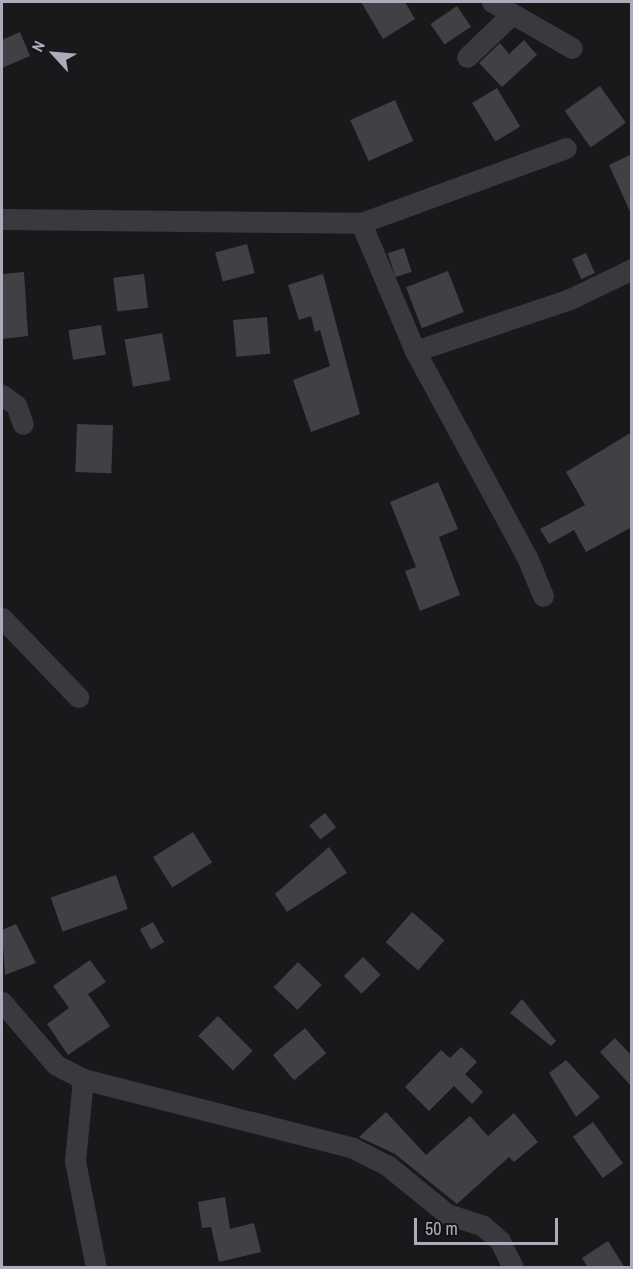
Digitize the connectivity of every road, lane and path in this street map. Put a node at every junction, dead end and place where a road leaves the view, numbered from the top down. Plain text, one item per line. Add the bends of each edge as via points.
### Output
1 (492, 2) edge
2 (511, 15) junction
3 (572, 48) dead end
4 (467, 57) dead end
5 (566, 148) dead end
6 (2, 219) edge
7 (361, 223) junction
8 (632, 269) edge
9 (415, 351) junction
10 (2, 394) edge
11 (23, 424) dead end
12 (543, 596) dead end
13 (2, 618) edge
14 (78, 697) dead end
15 (2, 1002) edge
16 (83, 1079) junction
17 (96, 1268) edge
18 (513, 1268) edge

1 - 2 street
2 - 3 street
2 - 4 street
5 - 7 street
6 - 7 street
7 - 9 street
8 - 9 street via 570,299
9 - 12 street via 527,557
10 - 11 street via 16,405
13 - 14 street
15 - 16 street via 56,1065
16 - 17 street via 75,1161
16 - 18 street via 353,1148 387,1165 447,1214 483,1226 500,1241

